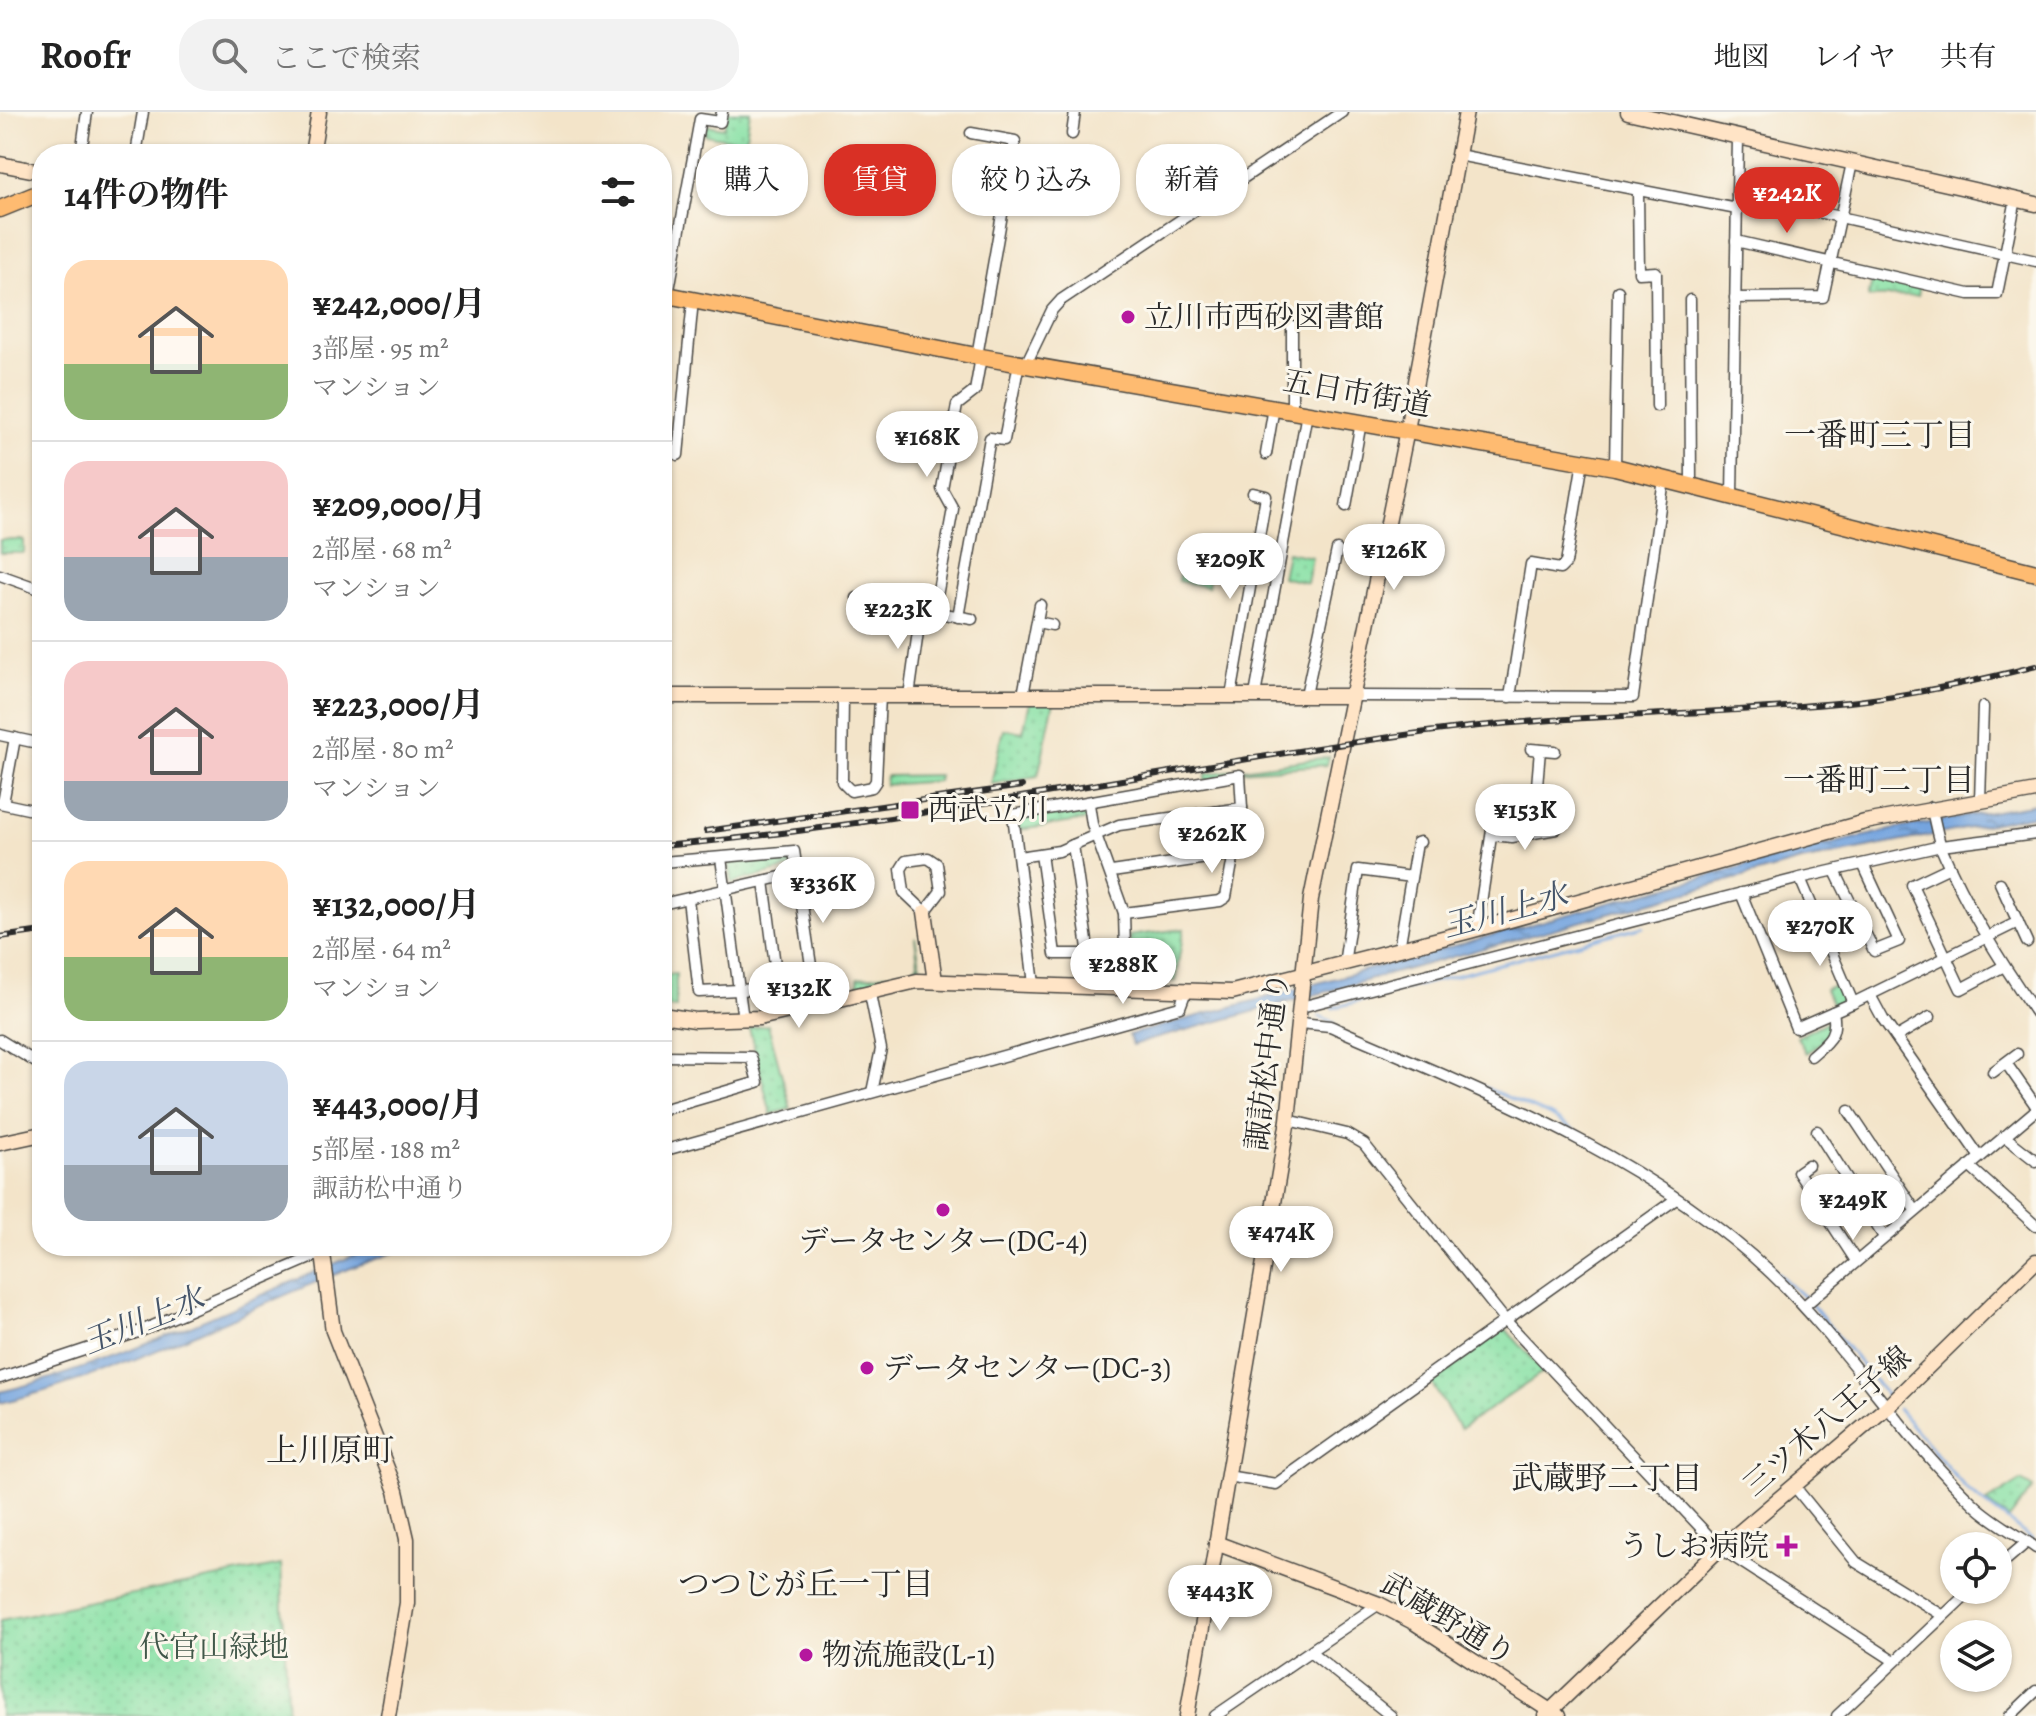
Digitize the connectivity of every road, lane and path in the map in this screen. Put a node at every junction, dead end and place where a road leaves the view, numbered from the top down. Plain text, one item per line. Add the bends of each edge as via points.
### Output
1 (87, 112) edge
2 (143, 112) edge
3 (319, 112) edge
4 (722, 112) edge
5 (1075, 112) edge
6 (1342, 112) edge
7 (1466, 112) edge
8 (1628, 112) edge
9 (971, 133) dead end
10 (1072, 134) dead end
11 (1738, 137) junction
12 (82, 144) edge
13 (138, 144) edge
14 (314, 144) edge
15 (1458, 155) junction
16 (1852, 163) junction
17 (0, 164) edge
18 (32, 170) edge
19 (1638, 191) junction
20 (1737, 194) junction
21 (32, 196) edge
22 (2016, 199) junction
23 (2036, 204) edge
24 (0, 209) edge
25 (1737, 209) junction
26 (1840, 217) junction
27 (1736, 241) junction
28 (2004, 255) junction
29 (672, 260) edge
30 (2036, 261) edge
31 (1830, 263) junction
32 (1618, 291) dead end
33 (672, 296) edge
34 (1735, 298) junction
35 (693, 300) junction
36 (1690, 300) dead end
37 (1292, 326) dead end
38 (979, 356) junction
39 (1022, 364) junction
40 (1657, 406) dead end
41 (1274, 407) junction
42 (1300, 411) junction
43 (1361, 422) junction
44 (1407, 430) junction
45 (1266, 454) dead end
46 (678, 455) dead end
47 (1583, 461) junction
48 (1615, 467) junction
49 (1664, 479) junction
50 (1691, 485) junction
51 (1253, 493) dead end
52 (1732, 495) junction
53 (1346, 506) dead end
54 (1334, 556) dead end
55 (2036, 573) edge
56 (0, 575) edge
57 (32, 586) edge
58 (857, 598) dead end
59 (1040, 605) dead end
60 (921, 610) junction
61 (934, 612) junction
62 (958, 617) junction
63 (972, 619) dead end
64 (1037, 622) junction
65 (1052, 625) dead end
66 (1023, 695) junction
67 (1255, 695) junction
68 (1306, 695) junction
69 (672, 696) edge
70 (843, 696) junction
71 (880, 696) junction
72 (909, 696) junction
73 (1231, 696) junction
74 (1354, 696) junction
75 (1510, 697) junction
76 (1983, 707) dead end
77 (0, 735) edge
78 (15, 738) junction
79 (32, 742) edge
80 (1555, 751) dead end
81 (2036, 791) edge
82 (1980, 800) junction
83 (1, 803) edge
84 (1089, 804) junction
85 (1242, 808) junction
86 (32, 810) edge
87 (1932, 811) junction
88 (1556, 829) dead end
89 (1533, 833) junction
90 (1096, 834) junction
91 (2035, 837) edge
92 (1420, 842) dead end
93 (1940, 842) junction
94 (1073, 845) junction
95 (1041, 854) junction
96 (1234, 854) junction
97 (1019, 857) junction
98 (721, 858) junction
99 (672, 861) edge
100 (1863, 864) junction
101 (1950, 867) junction
102 (1835, 871) junction
103 (1112, 872) junction
104 (798, 873) junction
105 (1411, 877) junction
106 (1800, 878) junction
107 (764, 881) junction
108 (1999, 883) dead end
109 (726, 889) junction
110 (1741, 893) junction
111 (688, 899) junction
112 (672, 902) edge
113 (924, 907) junction
114 (1124, 913) junction
115 (2018, 922) junction
116 (1477, 929) junction
117 (1988, 936) junction
118 (2027, 942) dead end
119 (1399, 949) junction
120 (1126, 954) junction
121 (1089, 955) junction
122 (1944, 958) junction
123 (1344, 964) junction
124 (2004, 966) junction
125 (935, 981) junction
126 (1034, 984) junction
127 (1126, 987) junction
128 (1186, 991) junction
129 (739, 992) junction
130 (1302, 992) junction
131 (870, 994) junction
132 (1870, 995) junction
133 (1853, 1003) junction
134 (817, 1006) junction
135 (1833, 1012) junction
136 (2036, 1013) edge
137 (672, 1017) edge
138 (1930, 1017) dead end
139 (743, 1019) junction
140 (1300, 1023) junction
141 (1896, 1037) junction
142 (0, 1040) edge
143 (2017, 1054) dead end
144 (672, 1056) edge
145 (1811, 1056) dead end
146 (32, 1060) edge
147 (2006, 1063) junction
148 (1993, 1072) dead end
149 (872, 1092) junction
150 (672, 1107) edge
151 (2036, 1108) edge
152 (1849, 1111) dead end
153 (1288, 1120) junction
154 (1817, 1131) dead end
155 (32, 1136) edge
156 (2004, 1136) junction
157 (0, 1143) edge
158 (672, 1148) edge
159 (1979, 1156) junction
160 (2036, 1161) edge
161 (1808, 1165) dead end
162 (1969, 1166) junction
163 (1676, 1199) junction
164 (1915, 1210) junction
165 (2036, 1226) edge
166 (1884, 1237) junction
167 (317, 1256) edge
168 (322, 1256) edge
169 (1856, 1261) junction
170 (2036, 1261) edge
171 (1808, 1304) junction
172 (1505, 1320) junction
173 (0, 1378) edge
174 (1888, 1406) junction
175 (1227, 1476) junction
176 (1795, 1487) junction
177 (1216, 1543) junction
178 (2032, 1545) edge
179 (1720, 1548) junction
180 (2012, 1558) edge
181 (1379, 1604) junction
182 (1955, 1604) edge
183 (1942, 1615) junction
184 (1312, 1653) junction
185 (1893, 1660) junction
186 (2036, 1691) edge
187 (1551, 1715) edge
188 (388, 1716) edge
189 (1187, 1716) edge
190 (1215, 1716) edge
191 (1391, 1716) edge
192 (1837, 1716) edge
193 (2010, 1716) edge

1 - 12 street
2 - 13 street
3 - 14 street
4 - 29 street via 720,122 700,119
5 - 10 street
6 - 39 street via 1061,300
7 - 15 street, 諏訪松中通り
8 - 11 street
9 - 38 street via 1015,141
11 - 16 street
11 - 20 street
15 - 19 street
15 - 44 street, 諏訪松中通り
16 - 22 street
16 - 26 street
17 - 18 street
19 - 25 street
19 - 40 street via 1639,273 1656,272
20 - 25 street
20 - 26 street
21 - 24 main road
22 - 23 street
22 - 28 street
25 - 27 street
26 - 28 street
26 - 31 street
27 - 31 street
27 - 34 street
28 - 30 street
28 - 31 street via 1997,294 1969,294
31 - 34 street via 1823,297
32 - 48 street
33 - 35 main road, 五日市街道
34 - 52 street
35 - 38 main road, 五日市街道
35 - 46 street
36 - 50 street
37 - 42 street
38 - 39 main road, 五日市街道
38 - 61 street via 975,391 957,405 942,489 953,509
39 - 41 main road, 五日市街道
39 - 62 street via 1004,440 990,438
41 - 42 main road, 五日市街道
41 - 45 street
42 - 43 main road, 五日市街道
42 - 67 street
43 - 44 main road, 五日市街道
43 - 53 street
44 - 47 main road, 五日市街道
44 - 74 street, 諏訪松中通り
47 - 48 main road, 五日市街道
47 - 75 street via 1566,563 1560,569 1531,564
48 - 49 main road, 五日市街道
49 - 50 main road, 五日市街道
49 - 75 street via 1633,697
50 - 52 main road, 五日市街道
51 - 73 street via 1266,496
52 - 55 main road, 五日市街道
54 - 68 street via 1315,630
56 - 57 street
58 - 60 street
59 - 64 street
60 - 61 street
60 - 72 street
61 - 62 street
62 - 63 street
64 - 65 street
64 - 66 street
66 - 72 street
66 - 73 street
67 - 68 street
67 - 73 street
68 - 74 street
69 - 70 street
70 - 71 street
70 - 71 street via 842,782 851,791 872,787 876,781
71 - 72 street
74 - 75 street
74 - 130 street, 諏訪松中通り via 1311,899
76 - 82 street
77 - 78 street
78 - 79 street
78 - 83 street
80 - 89 street via 1536,749
81 - 82 street
82 - 87 street
83 - 86 street
84 - 85 street via 1240,775
84 - 90 street
84 - 97 street via 1013,815
85 - 90 street via 1119,825
85 - 96 street
87 - 93 street
87 - 116 street via 1747,852
88 - 89 street
89 - 116 street via 1512,837 1492,832
90 - 94 street
90 - 103 street
91 - 93 street
92 - 105 street
93 - 100 street
93 - 101 street
94 - 95 street
94 - 121 street
95 - 97 street
95 - 121 street via 1055,954
96 - 103 street
96 - 114 street via 1223,899
97 - 126 street
98 - 99 street
98 - 104 street via 794,851
98 - 109 street
100 - 102 street
100 - 102 street via 1899,941 1874,951
101 - 117 street
101 - 122 street via 1912,885
102 - 106 street
103 - 114 street
104 - 107 street
104 - 134 street
105 - 119 street
105 - 123 street via 1358,870
106 - 110 street
106 - 133 street
107 - 109 street
107 - 129 street via 778,988
108 - 115 street
109 - 111 street
109 - 129 street
110 - 130 street
110 - 135 street via 1796,1028
111 - 112 street
111 - 129 street via 699,992
113 - 113 street via 904,892 901,869 906,861 928,858 937,864 941,891
113 - 125 street
114 - 120 street
115 - 117 street
115 - 118 street
116 - 119 street
117 - 122 street
117 - 124 street
119 - 123 street
120 - 121 street
120 - 127 street
122 - 124 street via 1961,989
122 - 132 street
123 - 130 street
124 - 136 street
125 - 126 street
125 - 131 street via 902,983
126 - 127 street
127 - 128 street
128 - 130 street
128 - 149 street via 1180,1007
129 - 139 street
130 - 140 street, 諏訪松中通り
131 - 134 street
131 - 149 street via 881,1049
132 - 133 street
132 - 141 street
133 - 135 street
134 - 139 street
135 - 145 street via 1833,1037
137 - 139 street
138 - 141 street
140 - 153 street, 諏訪松中通り
140 - 163 street via 1330,1026 1536,1115
141 - 159 street
142 - 146 street
143 - 147 street
144 - 150 street via 751,1057 758,1082
147 - 148 street
147 - 151 street
149 - 158 street
151 - 156 street
152 - 164 street
153 - 172 street via 1347,1134 1372,1151
153 - 175 street, 諏訪松中通り
154 - 166 street
155 - 157 street
156 - 159 street
156 - 160 street
159 - 162 street
161 - 169 street via 1798,1172
162 - 164 street
162 - 165 street
163 - 171 street via 1759,1258
163 - 172 street
164 - 166 street
166 - 169 street
167 - 173 street via 141,1331
168 - 188 street via 333,1331 396,1491 407,1539 407,1603
169 - 171 street
170 - 174 street, 三ツ木八王子線
171 - 174 street
172 - 175 street via 1276,1484
172 - 179 street
174 - 176 street, 三ツ木八王子線
174 - 178 street via 1978,1508
175 - 177 street, 諏訪松中通り
176 - 179 street, 三ツ木八王子線
176 - 183 street via 1856,1562
177 - 181 street, 武蔵野通り
177 - 189 street, 諏訪松中通り
178 - 180 street
179 - 185 street
179 - 187 street, 三ツ木八王子線
181 - 184 street
181 - 187 street, 武蔵野通り
182 - 183 street
183 - 185 street
184 - 190 street
184 - 191 street
185 - 192 street
186 - 193 street

